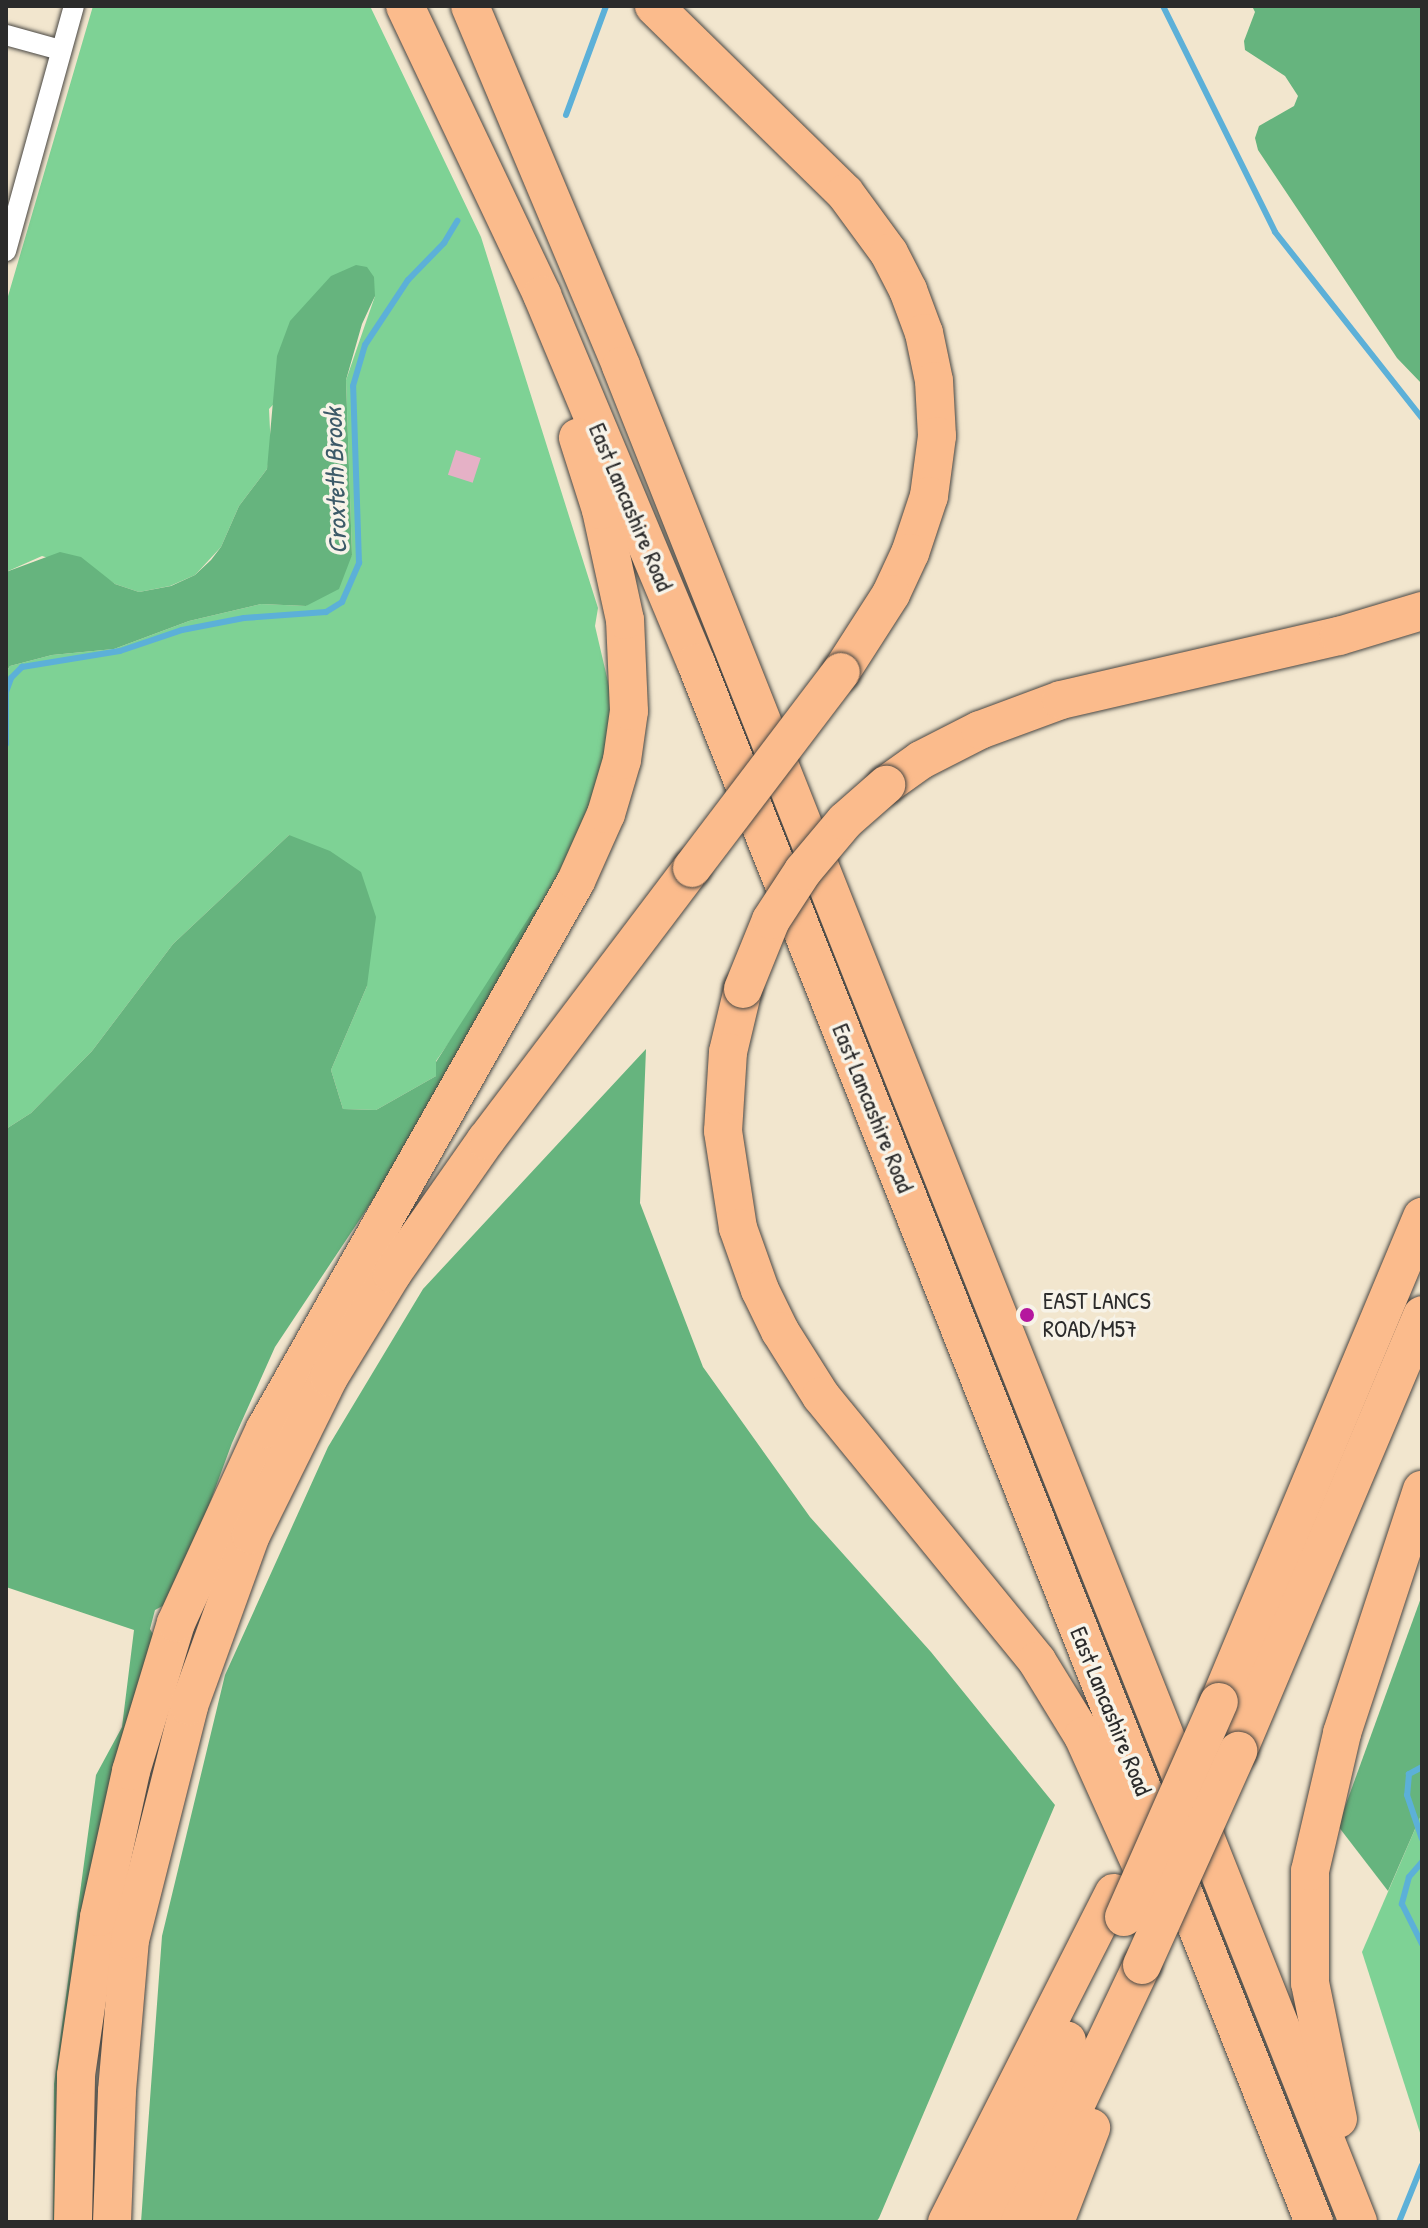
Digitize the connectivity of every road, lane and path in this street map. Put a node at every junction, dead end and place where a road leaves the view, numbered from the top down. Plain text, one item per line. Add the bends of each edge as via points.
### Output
1 (74, 6) edge
2 (405, 6) edge
3 (470, 6) edge
4 (654, 6) edge
5 (6, 35) edge
6 (60, 50) junction
7 (495, 192) junction
8 (6, 251) edge
9 (1422, 611) edge
10 (1422, 1217) edge
11 (1422, 1315) edge
12 (1422, 1490) edge
13 (1119, 1905) junction
14 (1146, 1975) junction
15 (1313, 2221) edge
16 (73, 2222) edge
17 (112, 2222) edge
18 (947, 2222) edge
19 (983, 2222) edge
20 (1020, 2222) edge
21 (1055, 2222) edge
22 (1358, 2222) edge
23 (1365, 2222) edge

1 - 6 street
2 - 7 highway, East Lancashire Road
3 - 22 highway, East Lancashire Road via 621,366
4 - 17 highway, bridge via 854,204 899,272 924,333 934,381 937,436 929,496 891,594 841,672 486,1140 392,1274 329,1377 251,1535 189,1706 130,1940
5 - 6 street
6 - 8 street
7 - 15 highway, East Lancashire Road via 696,663
7 - 16 highway via 601,510 621,592 629,667 622,760 606,814 576,881 265,1429 176,1623 131,1771 99,1917 76,2075
9 - 15 highway, bridge via 1339,636 1061,700 921,760 837,829 803,871 771,920 743,989 728,1052 723,1131 736,1219 780,1331 859,1446 998,1610 1083,1736 1241,2087
10 - 13 highway, bridge via 1219,1702
11 - 14 highway, bridge via 1188,1862
12 - 23 highway via 1320,1816 1310,1871 1310,1983 1324,2063
13 - 18 highway
13 - 19 highway
14 - 20 highway
14 - 21 highway

